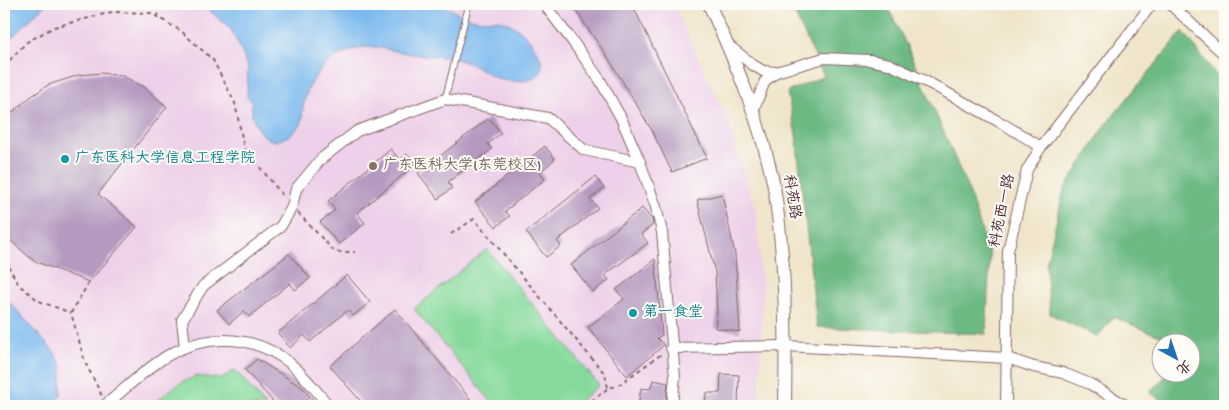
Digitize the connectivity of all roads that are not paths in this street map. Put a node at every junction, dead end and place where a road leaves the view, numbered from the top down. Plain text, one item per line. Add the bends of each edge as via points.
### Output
1 (469, 4) edge
2 (544, 4) edge
3 (709, 4) edge
4 (1152, 4) edge
5 (1170, 4) edge
6 (728, 44) junction
7 (1225, 55) edge
8 (776, 72) junction
9 (445, 99) junction
10 (753, 112) junction
11 (1041, 148) junction
12 (640, 162) junction
13 (786, 346) junction
14 (185, 347) junction
15 (671, 348) junction
16 (1006, 358) junction
17 (105, 405) edge
18 (329, 406) edge
19 (672, 406) edge
20 (785, 406) edge
21 (1006, 406) edge
22 (1127, 406) edge

1 - 9 lane
2 - 12 street via 600,80
3 - 6 street, 科苑路
4 - 11 street, 科苑西一路
5 - 7 street
6 - 8 street via 763,71
6 - 10 street, 科苑路
8 - 10 street via 765,81
8 - 11 street via 824,58 889,64 956,98
9 - 12 street via 548,118 584,150
9 - 14 street via 358,131 321,159 296,189 292,207 282,226 203,286 182,320
10 - 13 street, 科苑路 via 774,183 782,252
11 - 16 street, 科苑西一路 via 1027,170 1008,251
12 - 15 street via 662,232
13 - 15 street
13 - 16 street
13 - 20 street, 科苑路
14 - 17 street via 165,357
14 - 18 street via 220,339 258,345 292,364
15 - 19 street via 675,377
16 - 21 street, 科苑西一路
16 - 22 street via 1090,384

